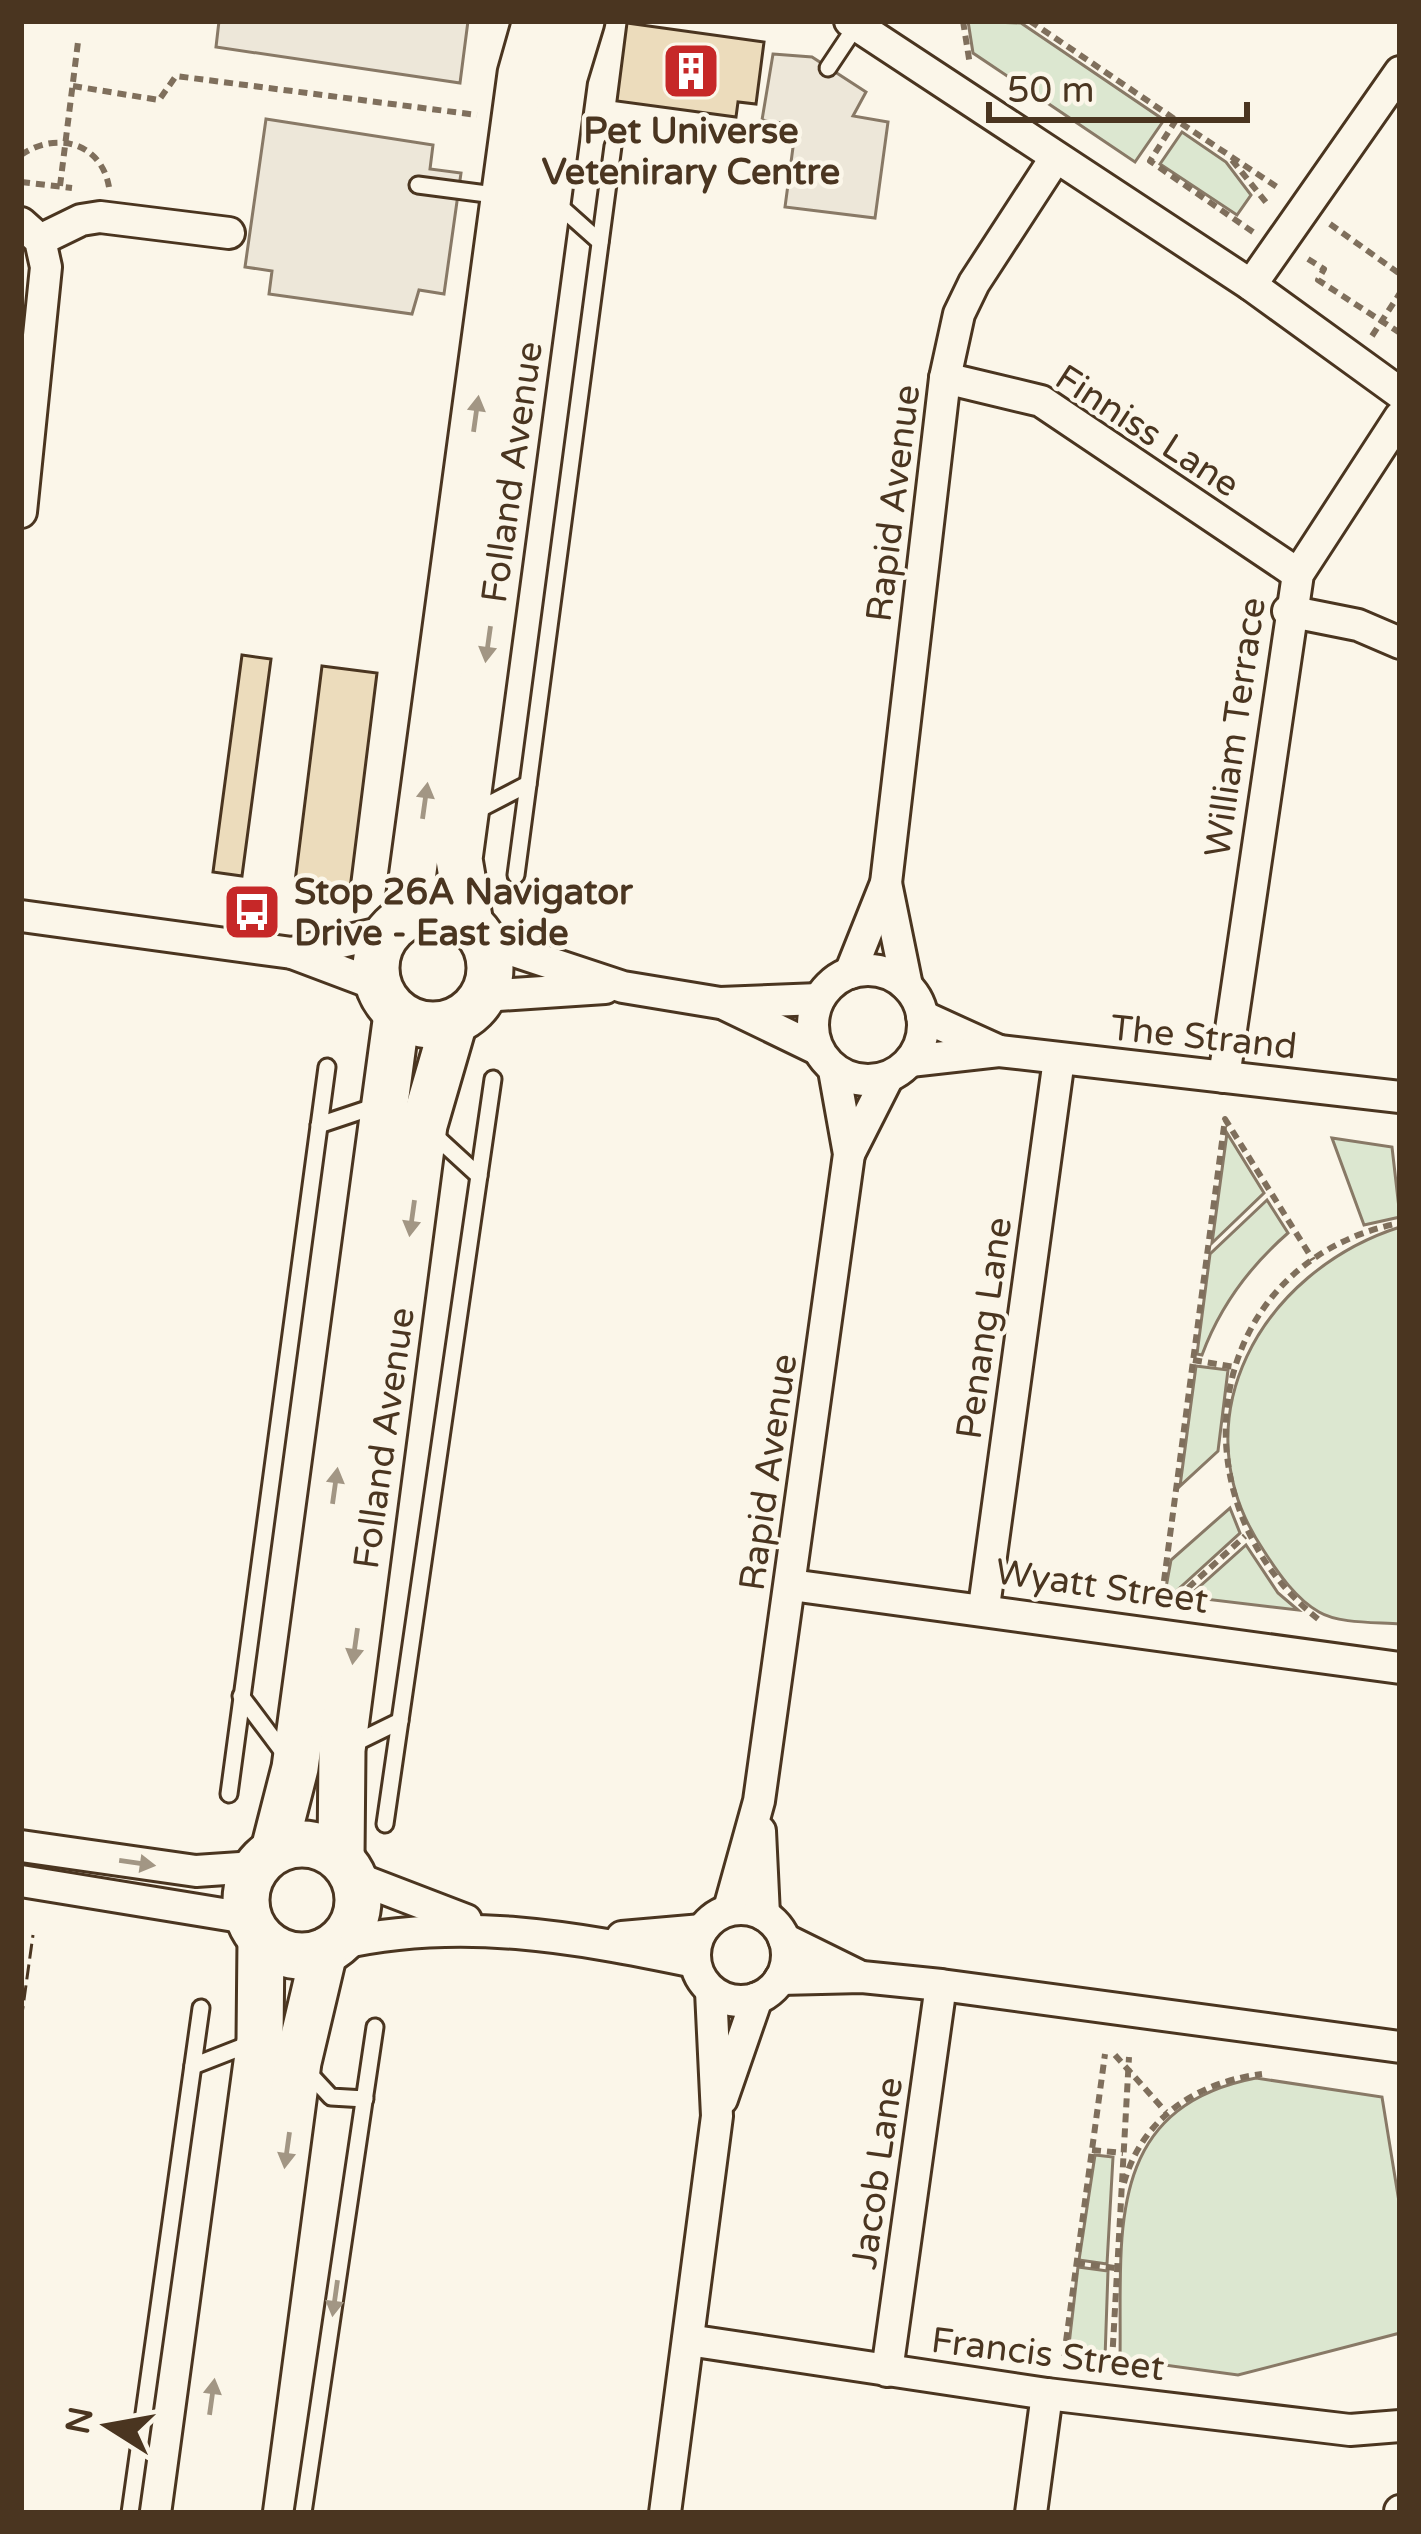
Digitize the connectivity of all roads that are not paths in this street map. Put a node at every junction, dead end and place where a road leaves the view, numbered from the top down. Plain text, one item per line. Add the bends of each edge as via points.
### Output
1 (536, 21) edge
2 (580, 21) edge
3 (863, 26) edge
4 (828, 68) dead end
5 (1399, 77) edge
6 (613, 146) dead end
7 (1054, 160) junction
8 (418, 185) dead end
9 (526, 196) junction
10 (30, 231) edge
11 (229, 233) dead end
12 (600, 242) junction
13 (1251, 285) junction
14 (946, 378) junction
15 (1400, 393) edge
16 (1400, 417) edge
17 (21, 512) edge
18 (1298, 574) junction
19 (1288, 611) junction
20 (1400, 643) edge
21 (528, 784) junction
22 (465, 817) junction
23 (516, 875) dead end
24 (886, 883) junction
25 (21, 916) edge
26 (398, 923) junction
27 (477, 933) junction
28 (292, 953) junction
29 (850, 973) junction
30 (907, 986) junction
31 (623, 987) junction
32 (387, 999) junction
33 (819, 999) junction
34 (720, 1003) junction
35 (469, 1009) junction
36 (922, 1016) junction
37 (999, 1051) junction
38 (1059, 1059) junction
39 (826, 1060) junction
40 (327, 1067) dead end
41 (899, 1069) junction
42 (1224, 1077) junction
43 (494, 1079) dead end
44 (1400, 1097) edge
45 (406, 1113) junction
46 (319, 1125) junction
47 (849, 1154) junction
48 (479, 1176) junction
49 (791, 1585) junction
50 (984, 1607) junction
51 (1400, 1668) edge
52 (241, 1696) junction
53 (400, 1721) junction
54 (342, 1750) junction
55 (295, 1768) junction
56 (229, 1794) dead end
57 (759, 1801) junction
58 (385, 1824) dead end
59 (21, 1846) edge
60 (264, 1858) junction
61 (348, 1868) junction
62 (21, 1881) edge
63 (729, 1909) junction
64 (487, 1927) junction
65 (774, 1927) junction
66 (254, 1929) junction
67 (701, 1930) junction
68 (592, 1940) junction
69 (331, 1948) junction
70 (694, 1963) junction
71 (862, 1977) junction
72 (941, 1985) junction
73 (768, 1989) junction
74 (711, 1990) junction
75 (201, 2008) dead end
76 (375, 2027) dead end
77 (1400, 2047) edge
78 (279, 2051) junction
79 (193, 2066) junction
80 (364, 2099) junction
81 (717, 2116) junction
82 (688, 2341) junction
83 (887, 2372) junction
84 (1047, 2394) junction
85 (1400, 2426) edge
86 (130, 2513) edge
87 (196, 2513) edge
88 (238, 2513) edge
89 (303, 2513) edge
90 (664, 2513) edge
91 (1031, 2513) edge

1 - 9 street, Folland Avenue via 521,74
2 - 9 street, Folland Avenue
3 - 4 lane
3 - 7 street
5 - 13 street
6 - 12 lane
7 - 13 street
7 - 14 street, Rapid Avenue via 974,283
8 - 9 lane
9 - 12 lane
9 -> 22 street, Folland Avenue
26 -> 9 street, Folland Avenue
10 - 11 street via 100,217
10 - 17 street via 46,303
12 - 21 lane
13 - 15 street
14 - 18 street, Finniss Lane via 1041,401
14 - 24 street, Rapid Avenue
16 - 18 street, William Terrace
18 - 19 street, William Terrace
19 - 20 street
19 - 42 street, William Terrace
21 - 22 lane
21 - 23 lane
22 - 27 street, Folland Avenue via 459,859
24 - 29 street, Rapid Avenue
24 - 30 street, Rapid Avenue
25 - 28 street
26 - 27 street via 428,910 451,913
26 - 28 street
26 - 32 street via 376,956
27 - 31 street
27 - 35 street via 490,959
28 - 32 street
29 - 30 street via 880,971
29 - 33 street
30 - 36 street
31 - 34 street
31 - 35 street
32 - 35 street via 434,1026
32 - 45 street, Folland Avenue
33 - 34 street
33 - 39 street via 813,1015
34 - 39 street
35 - 45 street, Folland Avenue
36 - 37 street, The Strand
36 - 41 street via 918,1048
37 - 38 street, The Strand
37 - 41 street, The Strand
38 - 42 street, The Strand
38 - 50 street, Penang Lane
39 - 41 street via 869,1081
39 - 47 street, Rapid Avenue
40 - 46 lane
41 - 47 street, Rapid Avenue
42 - 44 street, The Strand
43 - 48 lane
45 - 46 lane
45 - 48 lane
45 -> 54 street, Folland Avenue
55 -> 45 street, Folland Avenue
46 - 52 lane
47 - 49 street, Rapid Avenue
48 - 53 lane
49 - 50 street, Wyatt Street
49 - 57 street, Rapid Avenue
50 - 51 street, Wyatt Street
52 - 55 lane
52 - 56 lane
53 - 54 lane
53 - 58 lane
54 - 61 street, Folland Avenue
55 - 60 street, Folland Avenue
57 - 63 street, Rapid Avenue
57 - 65 street, Rapid Avenue
59 -> 60 street via 196,1871
60 - 61 street via 297,1843 321,1846
60 - 66 street via 245,1892
61 - 64 street
61 - 69 street via 356,1913
62 - 66 street
63 - 65 street
63 - 67 street
64 - 68 street
64 - 69 street via 394,1931
65 - 71 street
65 - 73 street
66 - 69 street via 290,1956
66 - 78 street
67 - 68 street
67 - 70 street
68 - 70 street
69 - 78 street
70 - 74 street
71 - 72 street
71 - 73 street
72 - 77 street
72 - 83 street, Jacob Lane
73 - 74 street via 741,2001
73 - 81 street
74 - 81 street
75 - 79 lane
76 - 80 lane
78 - 79 lane
78 - 80 lane via 331,2097
87 -> 78 street
78 -> 88 street
79 - 86 lane
80 -> 89 lane
81 - 82 street
82 - 83 street, Francis Street
82 - 90 street
83 - 84 street, Francis Street
84 - 85 street, Francis Street via 1350,2430
84 - 91 street

